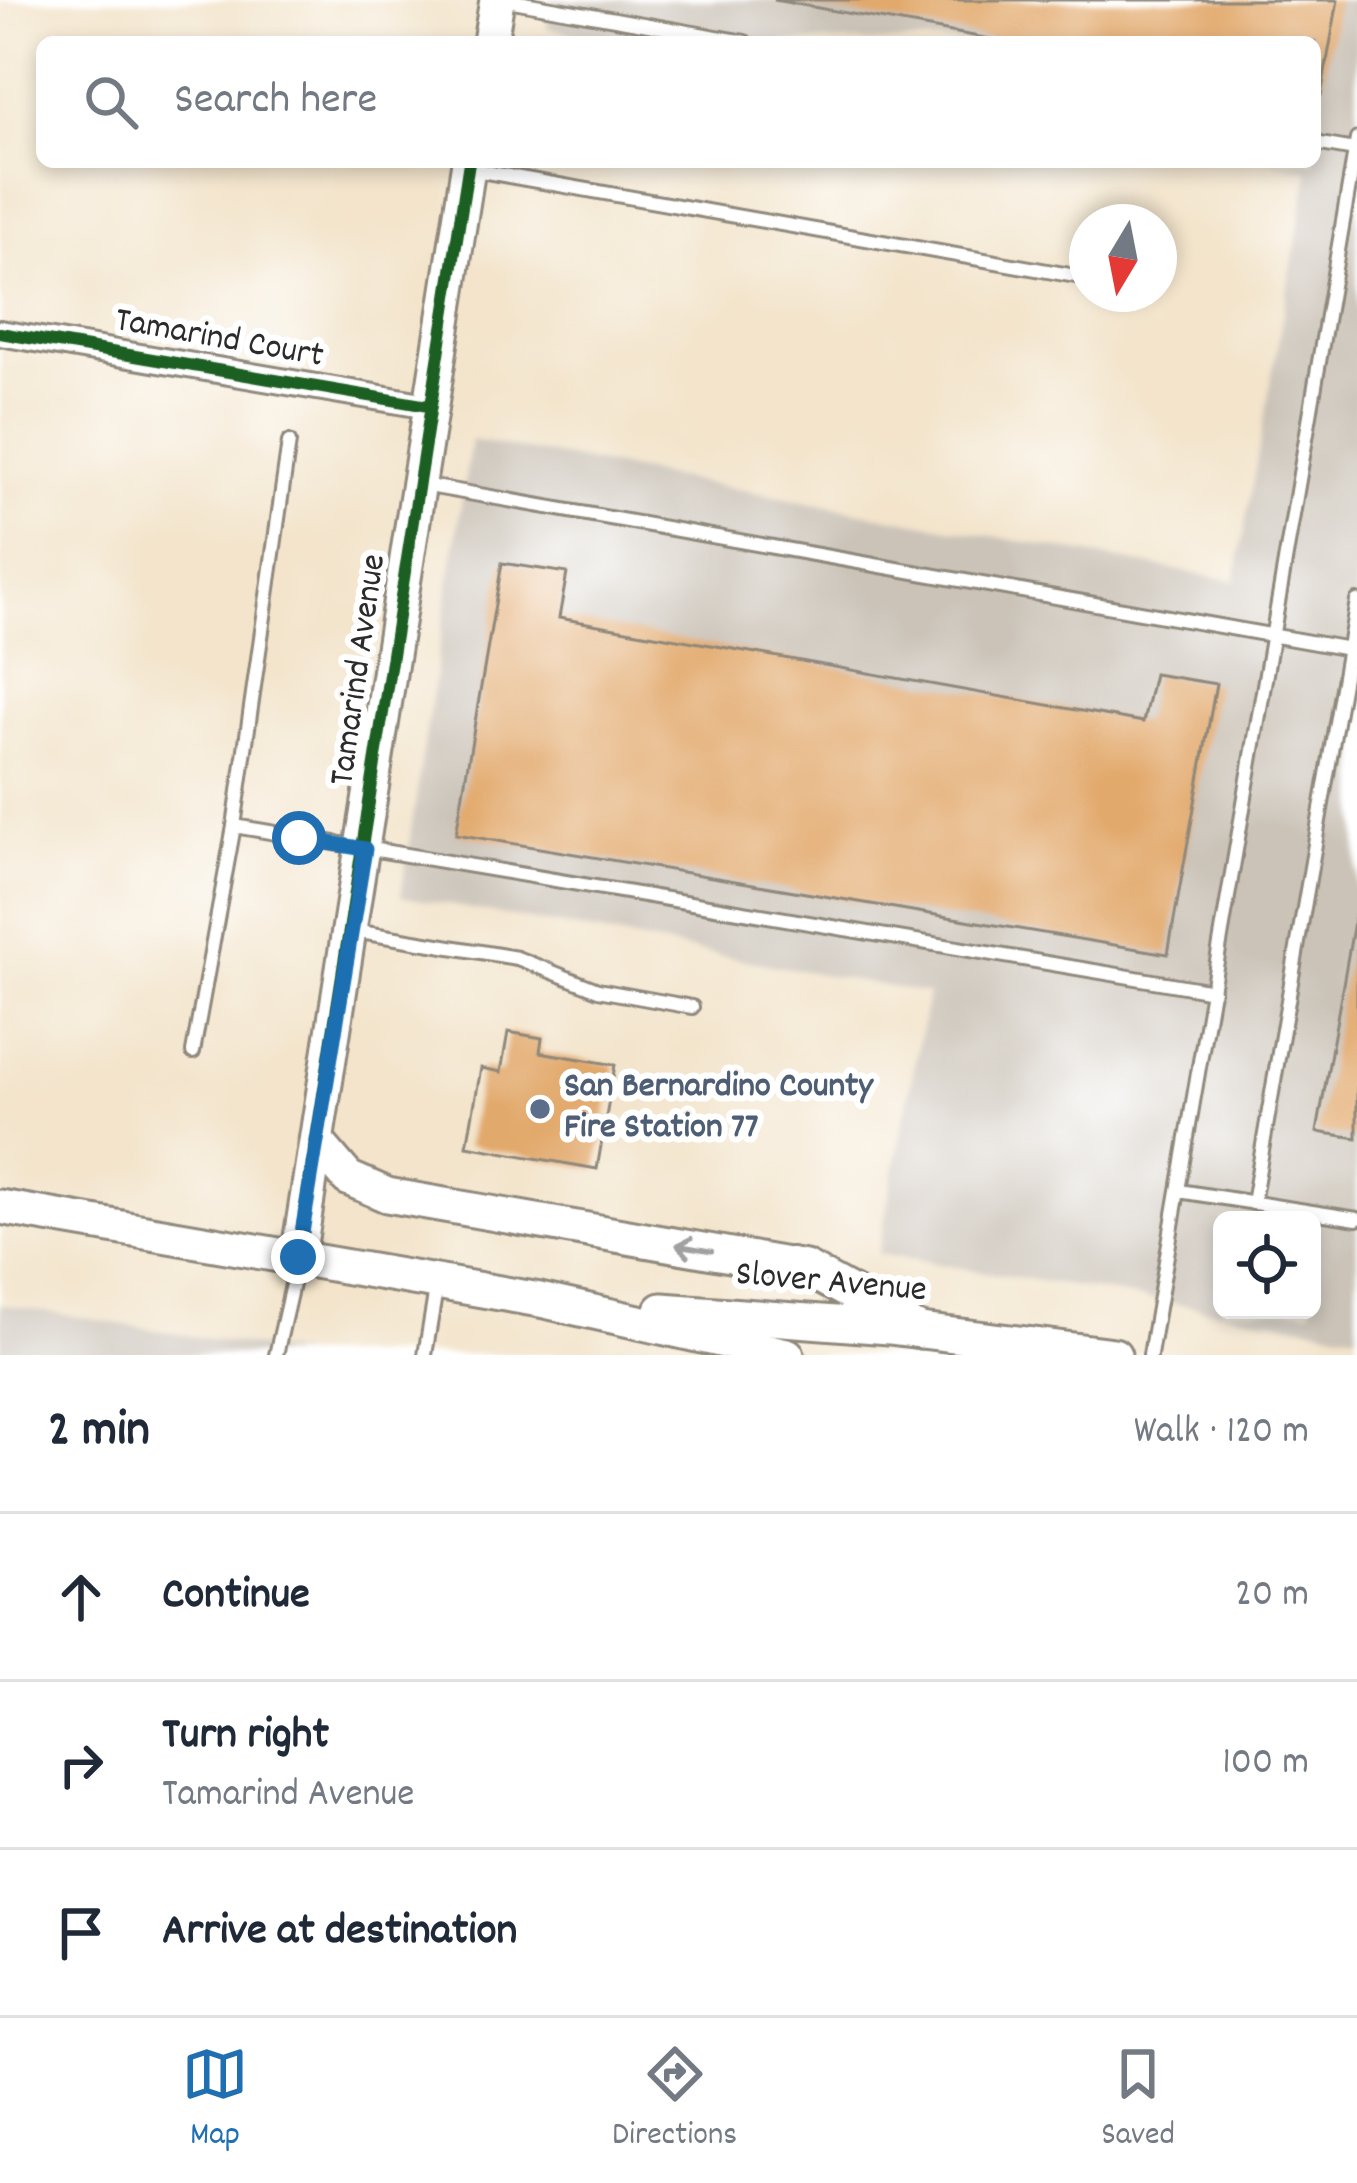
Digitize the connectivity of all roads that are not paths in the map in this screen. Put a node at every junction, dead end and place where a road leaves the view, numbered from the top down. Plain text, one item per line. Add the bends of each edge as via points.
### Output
1 (497, 0) edge
2 (507, 0) edge
3 (491, 36) edge
4 (711, 36) edge
5 (1321, 142) edge
6 (1356, 144) edge
7 (468, 168) edge
8 (484, 168) edge
9 (1352, 198) edge
10 (1069, 275) edge
11 (0, 333) edge
12 (428, 406) junction
13 (289, 442) dead end
14 (416, 483) junction
15 (1357, 601) edge
16 (1273, 636) junction
17 (1349, 649) junction
18 (234, 826) junction
19 (365, 849) junction
20 (352, 931) junction
21 (1214, 991) junction
22 (692, 1006) dead end
23 (194, 1052) dead end
24 (319, 1144) junction
25 (1179, 1191) junction
26 (1253, 1203) junction
27 (0, 1207) edge
28 (1357, 1219) edge
29 (298, 1257) junction
30 (437, 1282) junction
31 (540, 1300) junction
32 (920, 1331) junction
33 (276, 1355) edge
34 (425, 1355) edge
35 (787, 1355) edge
36 (1114, 1355) edge
37 (1150, 1355) edge

1 - 3 main road
2 - 4 lane
5 - 6 lane
6 - 9 lane
7 - 12 main road, Tamarind Avenue
8 - 10 lane
9 - 16 lane
11 - 12 street, Tamarind Court
12 - 14 main road, Tamarind Avenue
13 - 18 lane
14 - 16 lane
14 - 19 main road, Tamarind Avenue
15 - 17 lane
16 - 17 lane
16 - 21 lane
17 - 26 lane
18 - 19 lane
18 - 23 lane
19 - 20 main road, Tamarind Avenue
19 - 21 lane
20 - 22 lane via 517,958 598,990
20 - 24 main road, Tamarind Avenue
21 - 25 lane
24 - 29 main road, Tamarind Avenue
32 -> 24 main road via 805,1268 388,1195 348,1178
25 - 26 lane
25 - 37 lane
26 - 28 lane
27 - 29 main road, Slover Avenue
29 - 30 main road, Slover Avenue
29 - 33 lane
30 - 31 main road, Slover Avenue
30 - 34 lane
31 - 32 main road, Slover Avenue
31 - 35 main road, Slover Avenue
32 - 36 main road, Slover Avenue

